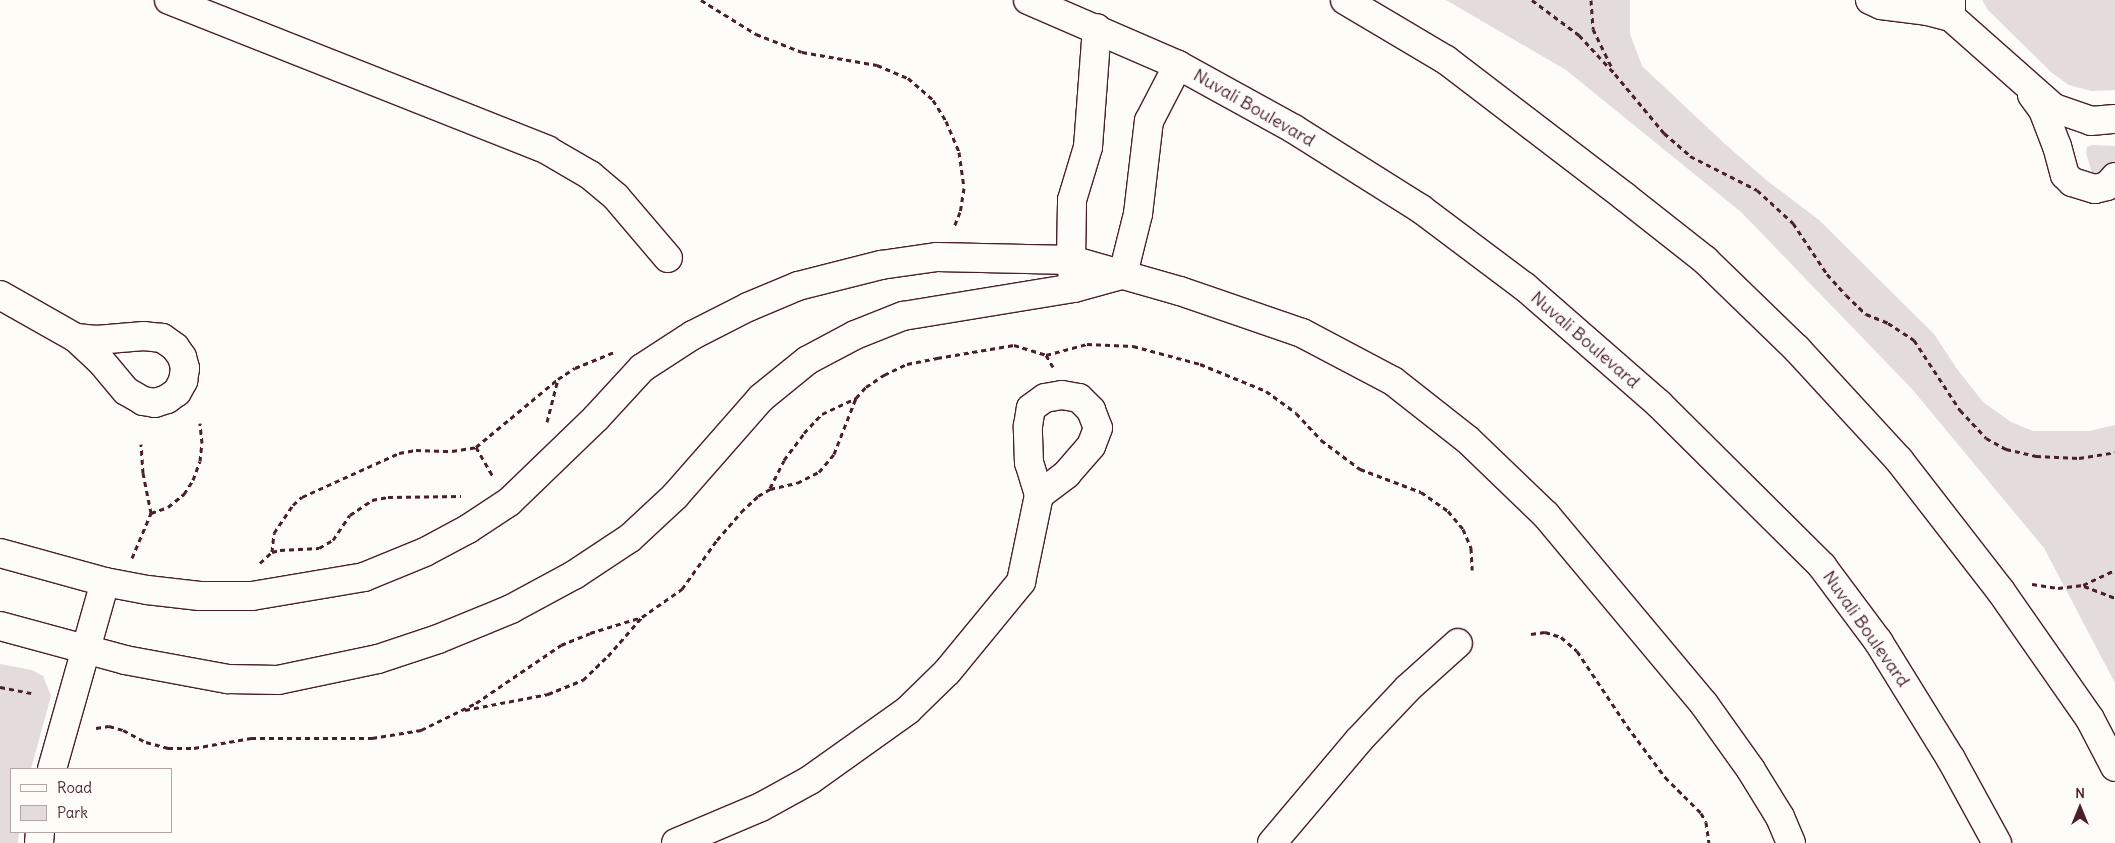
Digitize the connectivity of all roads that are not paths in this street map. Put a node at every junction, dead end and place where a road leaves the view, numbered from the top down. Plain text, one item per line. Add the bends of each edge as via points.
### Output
1 (169, 0) edge
2 (1028, 0) edge
3 (1345, 0) edge
4 (1870, 0) edge
5 (1951, 9) edge
6 (1097, 28) junction
7 (1178, 64) junction
8 (2023, 84) junction
9 (2115, 119) edge
10 (2115, 177) edge
11 (668, 258) dead end
12 (1070, 260) junction
13 (1123, 274) junction
14 (1074, 288) junction
15 (0, 295) edge
16 (76, 338) dead end
17 (1039, 495) dead end
18 (0, 553) edge
19 (105, 582) junction
20 (0, 626) edge
21 (1458, 643) dead end
22 (86, 650) junction
23 (2115, 767) edge
24 (52, 768) edge
25 (676, 843) edge
26 (1272, 843) edge
27 (1791, 843) edge
28 (1998, 843) edge

1 - 11 street via 547,150 590,175 616,197
2 - 6 street, Nuvali Boulevard
3 - 23 street via 1446,60 1705,260 1797,349 1900,460 2000,590 2090,719
4 - 5 street via 1882,5 1927,11
5 - 8 street
6 - 7 street, Nuvali Boulevard
6 - 12 street via 1088,147 1072,200
7 - 13 street via 1149,121 1138,214
7 - 28 street, Nuvali Boulevard via 1294,129 1420,209 1525,287 1659,404 1822,566 1878,641
8 - 9 street via 2054,108 2072,116 2091,121
8 - 10 street via 2043,110 2066,175 2072,182 2095,189 2107,186
12 - 13 street
12 - 14 street
12 - 19 street via 937,257 909,261 798,286 748,307 642,368 509,502 425,552 364,577 252,596 200,596
13 - 14 street
13 - 27 street via 1302,333 1393,381 1468,440 1546,515 1704,704 1751,770 1780,817
14 - 22 street via 902,316 855,335 808,360 761,398 675,496 630,538 511,609 438,639 378,659 278,680 228,679 182,673
15 - 16 street
17 - 25 street via 1021,582 947,672 908,710 810,780 761,807
18 - 19 street
19 - 22 street
20 - 22 street
21 - 26 street via 1408,688 1359,740
22 - 24 street

